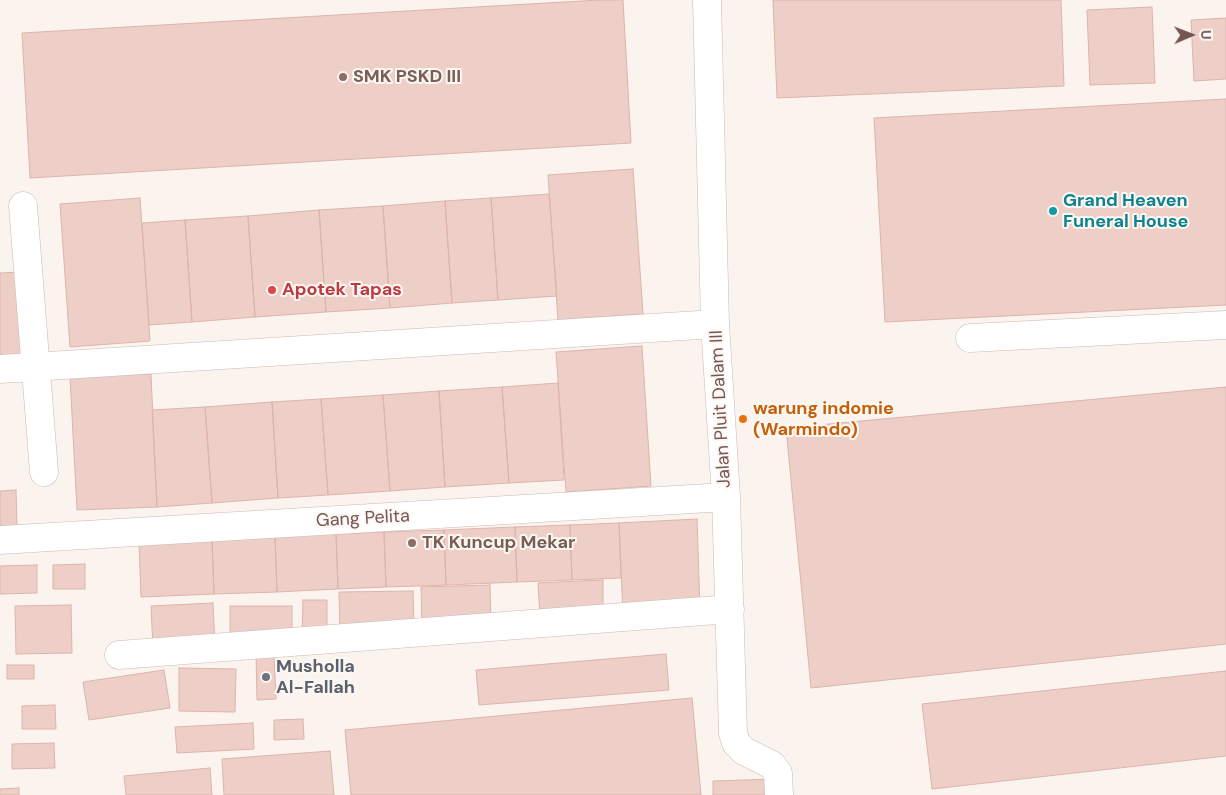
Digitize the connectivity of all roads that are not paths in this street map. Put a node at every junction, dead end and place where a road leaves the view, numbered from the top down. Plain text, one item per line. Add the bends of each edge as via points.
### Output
1 (707, 0) edge
2 (23, 206) dead end
3 (716, 324) junction
4 (1226, 325) edge
5 (970, 338) dead end
6 (36, 366) junction
7 (0, 369) edge
8 (44, 472) dead end
9 (726, 497) junction
10 (0, 540) edge
11 (730, 609) junction
12 (119, 655) dead end
13 (779, 795) edge

1 - 3 street, Jalan Pluit Dalam III
2 - 6 street
3 - 6 street
3 - 9 street, Jalan Pluit Dalam III
4 - 5 street
6 - 7 street
6 - 8 street
9 - 10 street, Gang Pelita
9 - 11 street, Jalan Pluit Dalam III
11 - 12 street
11 - 13 street, Jalan Pluit Dalam III via 733,733 736,743 744,751 772,765 778,773

